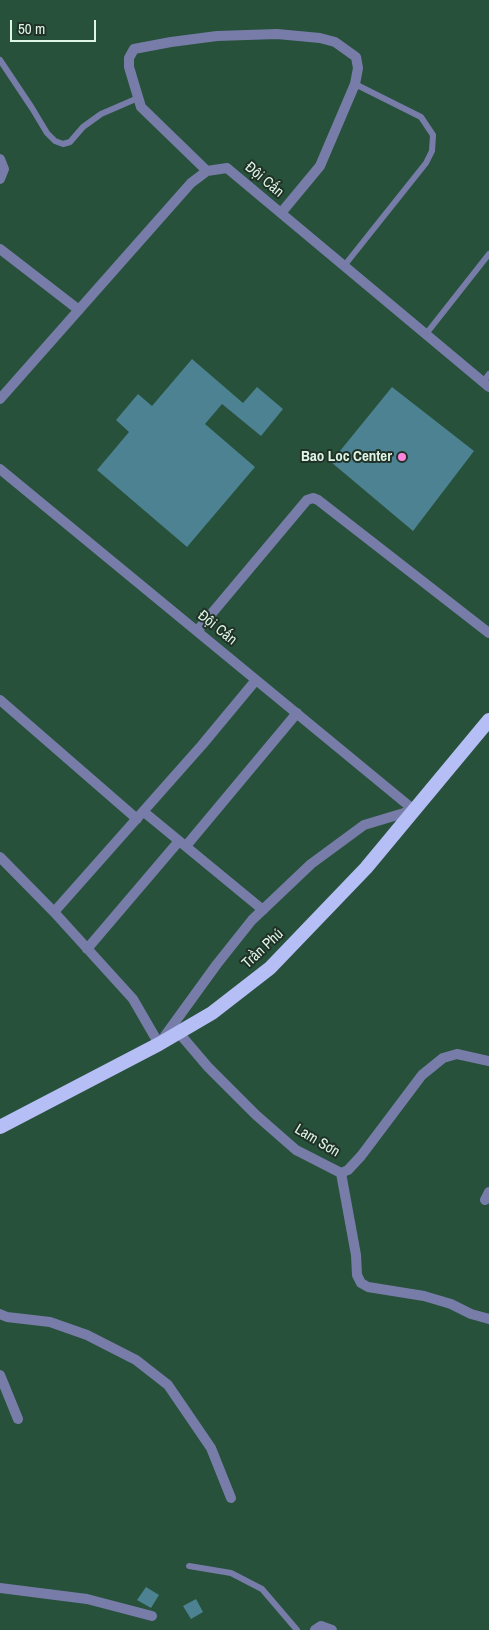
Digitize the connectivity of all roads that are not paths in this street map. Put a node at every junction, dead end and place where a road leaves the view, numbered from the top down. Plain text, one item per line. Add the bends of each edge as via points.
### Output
1 (0, 60) edge
2 (355, 84) junction
3 (138, 98) junction
4 (0, 159) edge
5 (207, 171) junction
6 (0, 179) edge
7 (281, 213) junction
8 (0, 249) edge
9 (489, 254) edge
10 (344, 266) junction
11 (79, 310) junction
12 (426, 334) junction
13 (487, 381) edge
14 (0, 399) edge
15 (0, 469) edge
16 (197, 631) junction
17 (489, 633) edge
18 (256, 680) junction
19 (0, 700) edge
20 (297, 713) junction
21 (489, 720) edge
22 (414, 810) junction
23 (140, 816) junction
24 (182, 844) junction
25 (0, 857) edge
26 (263, 910) junction
27 (54, 912) junction
28 (87, 949) junction
29 (179, 1033) junction
30 (159, 1044) junction
31 (488, 1059) edge
32 (0, 1127) edge
33 (341, 1173) junction
34 (0, 1314) edge
35 (489, 1319) edge
36 (0, 1375) edge
37 (18, 1419) dead end
38 (231, 1498) dead end
39 (189, 1566) dead end
40 (0, 1588) edge
41 (152, 1616) dead end
42 (297, 1630) edge
43 (314, 1630) edge
44 (332, 1630) edge

1 - 3 lane via 47,133 63,144 70,142 101,114
2 - 3 street via 356,57 335,42 277,34 217,36 134,49 129,66
2 - 7 street via 320,166
2 - 10 lane via 421,117 433,135 432,151 426,163
3 - 5 street via 141,107
4 - 6 street via 4,169
5 - 7 street, Đội Cấn via 227,168
5 - 11 street via 191,183
7 - 10 street, Đội Cấn
8 - 11 street
9 - 12 lane
10 - 12 street, Đội Cấn
11 - 14 street
12 - 13 street, Đội Cấn
15 - 16 street, Đội Cấn
16 - 17 street via 312,498
16 - 18 street, Đội Cấn
18 - 20 street, Đội Cấn
18 - 23 street
19 - 23 street
20 - 22 street, Đội Cấn
20 - 24 street
21 - 22 highway, Trần Phú
22 - 26 street via 364,825 311,864
22 - 29 highway, Trần Phú via 366,868 270,968 212,1014
23 - 24 street
23 - 27 street
24 - 26 street
24 - 28 street
25 - 27 street
26 - 30 street via 217,964
27 - 28 street
28 - 30 street via 133,999
29 - 30 highway, Trần Phú
29 - 33 street, Lam Sơn via 208,1067 296,1150
30 - 32 highway, Trần Phú
31 - 33 street, Lam Sơn via 457,1054 443,1058 422,1075 362,1156
33 - 35 street via 357,1275 361,1283 424,1296
34 - 38 street via 50,1322 87,1335 136,1360 168,1385 210,1448
36 - 37 street
39 - 42 lane via 232,1572 262,1589
40 - 41 street via 87,1599
43 - 44 street via 320,1626

